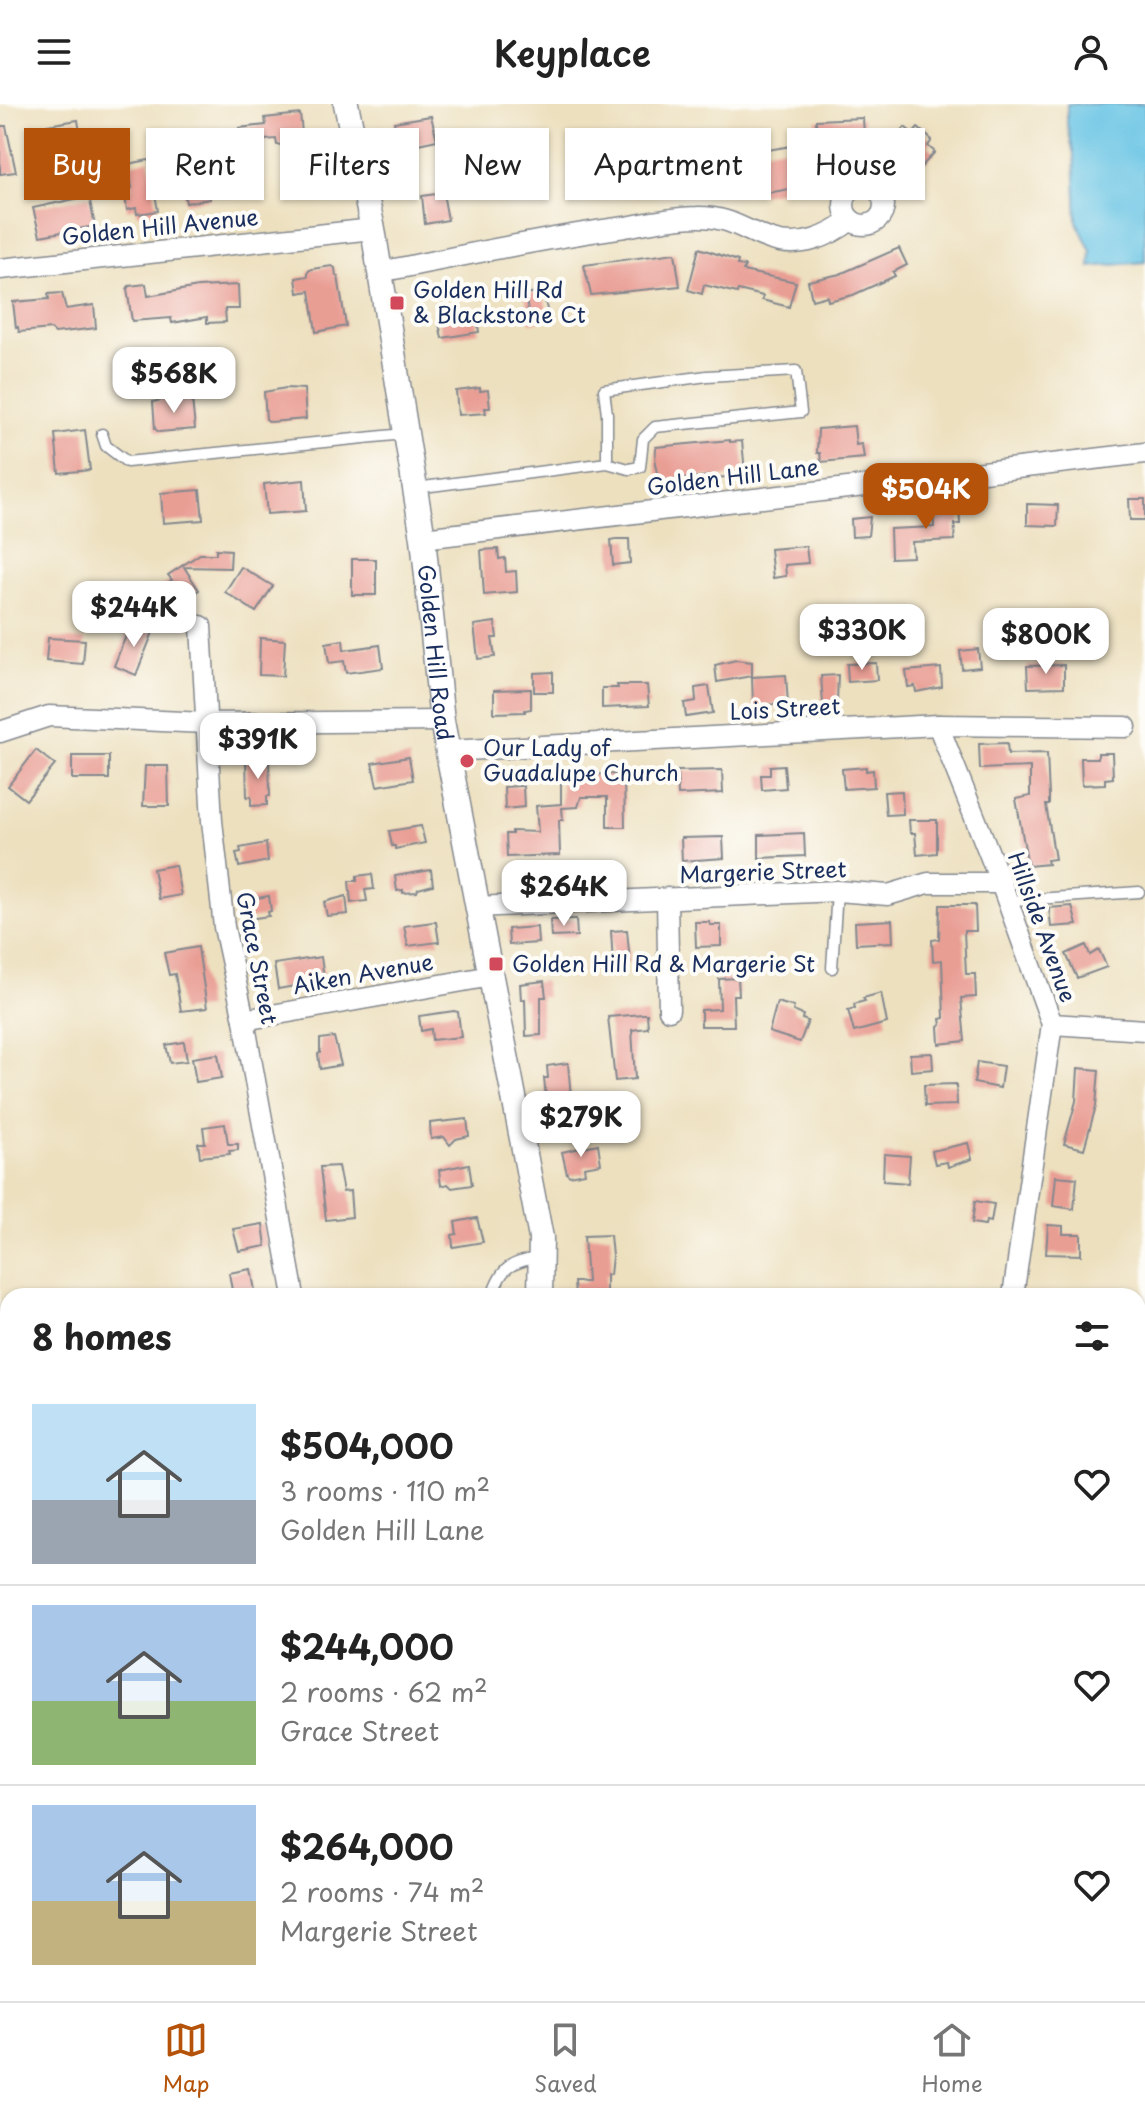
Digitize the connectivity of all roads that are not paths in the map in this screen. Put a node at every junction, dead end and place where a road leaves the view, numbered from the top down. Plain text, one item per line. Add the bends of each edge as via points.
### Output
1 (346, 104) edge
2 (851, 220) dead end
3 (373, 229) junction
4 (0, 269) edge
5 (380, 272) junction
6 (406, 433) junction
7 (102, 434) dead end
8 (1145, 453) edge
9 (607, 463) junction
10 (415, 488) junction
11 (423, 538) junction
12 (201, 626) dead end
13 (442, 721) junction
14 (206, 723) junction
15 (938, 725) junction
16 (1126, 727) dead end
17 (0, 732) edge
18 (447, 751) junction
19 (837, 891) junction
20 (1004, 892) junction
21 (1139, 892) dead end
22 (667, 898) junction
23 (476, 907) junction
24 (832, 968) dead end
25 (491, 976) junction
26 (669, 1010) dead end
27 (244, 1020) junction
28 (1052, 1024) junction
29 (1145, 1030) edge
30 (541, 1256) junction
31 (293, 1288) edge
32 (495, 1288) edge
33 (540, 1288) edge
34 (1014, 1288) edge

1 - 3 street, Golden Hill Road
2 - 5 street via 818,239 795,243 772,240 724,219 698,217 581,233
3 - 4 street, Golden Hill Avenue
3 - 5 street, Golden Hill Road
5 - 6 street, Golden Hill Road
6 - 7 lane via 127,462 106,446
6 - 10 street, Golden Hill Road
8 - 11 street, Golden Hill Lane
9 - 9 lane via 640,467 643,439 655,427 801,412 796,371 604,390
9 - 10 lane
10 - 11 street, Golden Hill Road
11 - 13 street, Golden Hill Road
12 - 14 street, Grace Street
13 - 14 street
13 - 18 street, Golden Hill Road
14 - 17 street via 49,716
14 - 27 street, Grace Street via 220,899
15 - 16 street, Lois Street
15 - 18 street, Lois Street
15 - 20 street, Hillside Avenue
18 - 23 street, Golden Hill Road
19 - 20 street, Margerie Street via 888,895 928,883
19 - 22 street, Margerie Street
19 - 24 lane
20 - 21 lane
20 - 28 street, Hillside Avenue
22 - 23 street, Margerie Street
22 - 26 street
23 - 25 street, Golden Hill Road
25 - 27 street, Aiken Avenue
25 - 30 street, Golden Hill Road
27 - 31 street, Grace Street
28 - 29 street
28 - 34 street, Hillside Avenue
30 - 32 lane via 505,1268
30 - 33 street, Golden Hill Road

